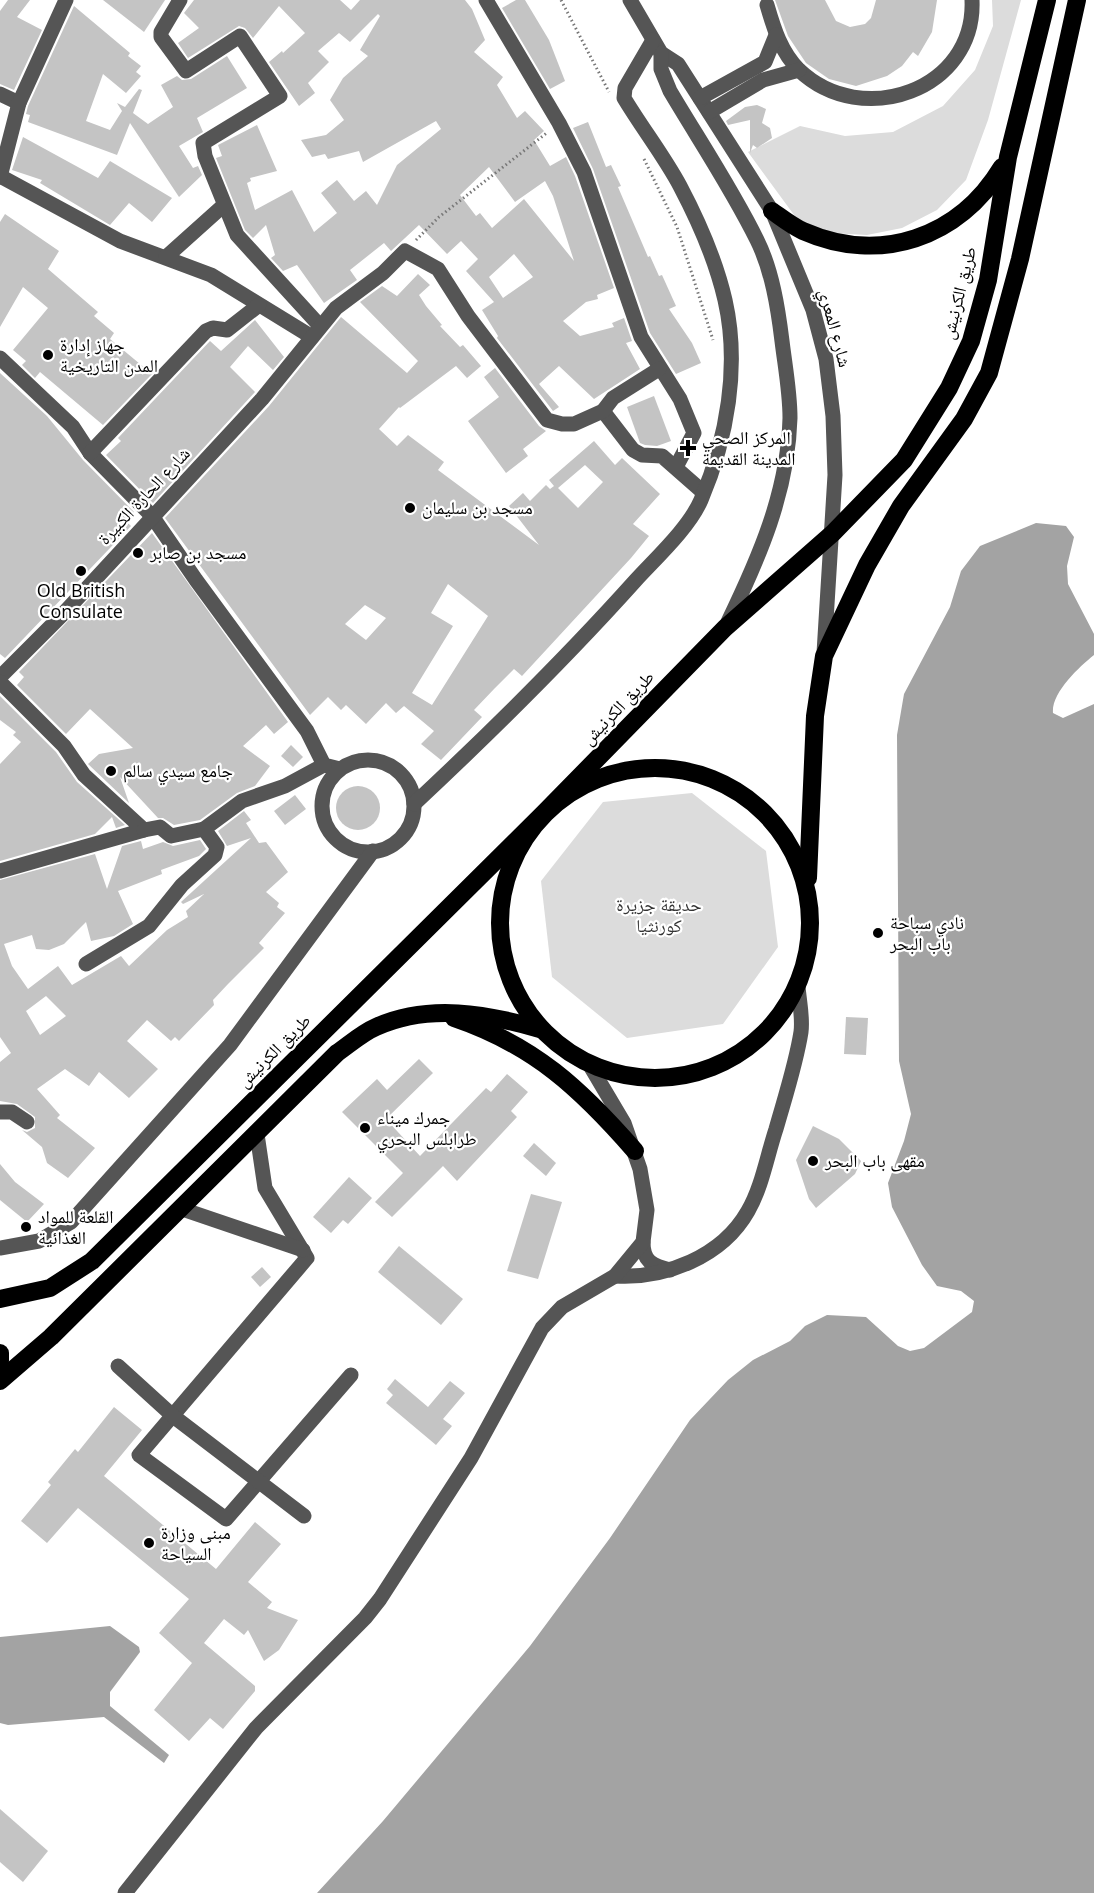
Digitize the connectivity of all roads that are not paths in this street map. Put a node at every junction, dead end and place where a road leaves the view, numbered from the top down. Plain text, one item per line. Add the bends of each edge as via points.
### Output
1 (66, 0) edge
2 (180, 0) edge
3 (486, 0) edge
4 (630, 0) edge
5 (972, 0) edge
6 (1047, 0) edge
7 (1077, 0) edge
8 (767, 5) dead end
9 (776, 35) junction
10 (657, 46) junction
11 (799, 70) junction
12 (0, 94) edge
13 (700, 98) junction
14 (19, 103) junction
15 (709, 112) junction
16 (1008, 157) junction
17 (0, 176) edge
18 (224, 205) junction
19 (772, 211) junction
20 (166, 256) junction
21 (259, 305) junction
22 (316, 332) junction
23 (0, 358) edge
24 (659, 369) junction
25 (603, 411) junction
26 (694, 433) junction
27 (722, 435) junction
28 (90, 453) junction
29 (676, 467) junction
30 (702, 492) junction
31 (152, 516) junction
32 (833, 533) junction
33 (725, 628) junction
34 (824, 656) junction
35 (0, 680) edge
36 (324, 765) junction
37 (340, 769) junction
38 (414, 804) junction
39 (544, 813) junction
40 (204, 829) junction
41 (144, 830) junction
42 (373, 851) junction
43 (0, 871) edge
44 (808, 889) junction
45 (86, 964) dead end
46 (798, 986) junction
47 (441, 1013) junction
48 (540, 1029) junction
49 (589, 1064) junction
50 (0, 1112) edge
51 (27, 1122) dead end
52 (256, 1134) junction
53 (634, 1151) junction
54 (182, 1209) junction
55 (643, 1242) junction
56 (0, 1248) edge
57 (303, 1251) junction
58 (671, 1270) junction
59 (615, 1276) junction
60 (0, 1299) edge
61 (0, 1353) edge
62 (0, 1361) edge
63 (118, 1366) dead end
64 (351, 1375) dead end
65 (0, 1381) edge
66 (173, 1416) junction
67 (259, 1482) junction
68 (304, 1516) dead end
69 (125, 1893) edge

1 - 14 street
2 - 18 street via 161,37 186,71 240,36 280,96 203,143
3 - 24 street via 584,172 641,338
4 - 10 street, شارع المعري
5 - 11 street via 973,20 957,56 929,84 871,100 841,95
6 - 16 highway, طريق الكرنيش
7 - 34 highway via 1020,259 989,373 964,419 867,565
8 - 9 street
9 - 11 street
9 - 13 street via 765,62
10 - 13 street, شارع المعري via 678,64
10 - 27 street via 625,88 624,98 680,185 725,299 732,359
10 - 33 street, شارع المعري via 670,91 758,240 769,270 788,386 787,449 776,508 757,563
11 - 15 street via 763,80
12 - 14 street
13 - 15 street, شارع المعري
14 - 17 street
15 - 19 street, شارع المعري
16 - 19 highway via 990,187 965,212 936,231 903,243 868,247 834,243 801,231
16 - 32 highway, طريق الكرنيش via 988,280 967,350 950,388 904,460
17 - 20 street via 120,241
18 - 20 street
18 - 22 street via 237,235
19 - 32 street, شارع المعري via 813,310 826,359 833,416
20 - 21 street via 211,275
21 - 22 street
21 - 28 street via 227,330 206,331
22 - 25 street, شارع الحارة الكبيرة via 336,308 405,251 438,270 547,420 574,424
22 - 31 street, شارع الحارة الكبيرة via 262,399
23 - 28 street via 74,427
24 - 25 street via 612,398
24 - 26 street via 680,399
25 - 29 street via 633,450 662,456
26 - 27 street
26 - 29 street
27 - 30 street
28 - 31 street
29 - 30 street
30 - 38 street via 701,500 682,527 604,616 529,695
31 - 35 street, شارع الحارة الكبيرة
31 - 36 street via 307,731
32 - 33 highway, طريق الكرنيش
32 - 34 street, شارع المعري
33 - 39 highway, طريق الكرنيش
34 - 44 highway via 815,716
35 - 41 street via 64,746 84,775
36 - 37 street
36 - 40 street via 285,786 242,801
37 - 38 street via 367,760 395,768 405,779
37 - 42 street via 324,794 325,823 341,843
38 - 42 street via 402,837
39 - 44 highway via 570,792 600,777 632,769 666,768 699,773 729,786 757,805 780,829 797,857
39 - 48 highway via 520,844 504,881 499,920 503,959 513,987
39 - 60 highway, طريق الكرنيش via 92,1261 50,1288
40 - 41 street via 171,836 160,827
40 - 45 street via 217,847 215,855 182,885 149,926
41 - 43 street
42 - 56 street via 230,1045 71,1222 39,1241
44 - 46 highway via 809,944
46 - 49 highway via 767,1031 746,1049 705,1070 669,1078 642,1078
46 - 58 street via 801,1029 784,1101 751,1205 741,1222 715,1246
47 - 48 highway via 475,1013
47 - 52 highway via 391,1021 374,1028 337,1053
47 - 53 highway via 523,1048 562,1074
48 - 49 highway
49 - 53 street via 614,1103
50 - 51 street via 12,1112
52 - 54 highway
52 - 57 street via 265,1188
53 - 55 street via 647,1210
54 - 57 street
54 - 65 highway via 51,1338
55 - 58 street via 651,1265
55 - 59 street
57 - 66 street via 307,1254 306,1262
58 - 59 street
59 - 69 street via 562,1307 542,1328 471,1458 380,1599 256,1728
61 - 62 highway
63 - 66 street
64 - 67 street
66 - 67 street
66 - 67 street via 139,1455 226,1519
67 - 68 street

